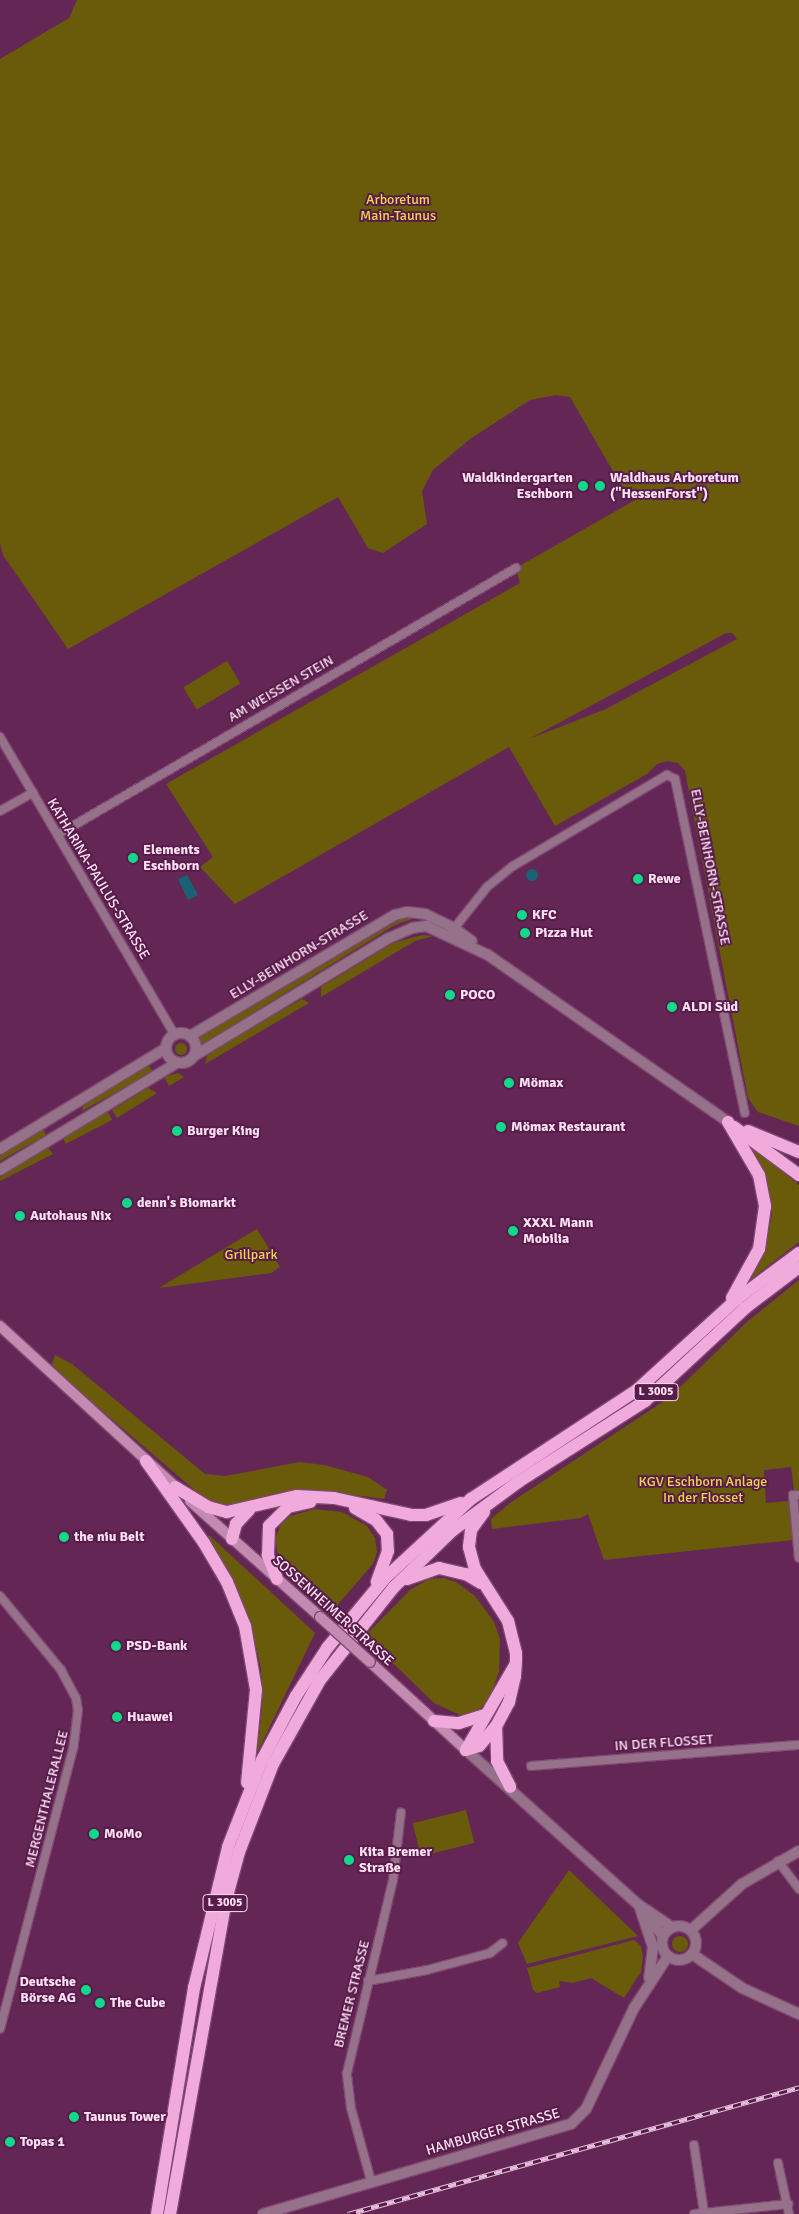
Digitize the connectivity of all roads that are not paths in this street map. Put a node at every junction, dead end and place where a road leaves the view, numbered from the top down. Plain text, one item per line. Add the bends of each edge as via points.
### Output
1 (516, 568) dead end
2 (0, 737) edge
3 (33, 793) junction
4 (0, 811) edge
5 (59, 834) junction
6 (452, 931) junction
7 (175, 1035) junction
8 (190, 1036) junction
9 (166, 1048) junction
10 (194, 1056) junction
11 (177, 1063) junction
12 (65, 1109) junction
13 (745, 1113) dead end
14 (728, 1122) junction
15 (56, 1136) junction
16 (0, 1149) edge
17 (799, 1152) edge
18 (0, 1170) edge
19 (799, 1175) edge
20 (799, 1253) edge
21 (799, 1268) edge
22 (724, 1311) junction
23 (0, 1327) edge
24 (146, 1461) junction
25 (175, 1487) junction
26 (796, 1495) edge
27 (497, 1497) junction
28 (471, 1499) junction
29 (248, 1510) junction
30 (232, 1539) junction
31 (799, 1558) edge
32 (277, 1579) junction
33 (485, 1585) junction
34 (394, 1586) junction
35 (371, 1593) junction
36 (0, 1596) edge
37 (516, 1666) junction
38 (485, 1715) junction
39 (434, 1721) junction
40 (496, 1726) junction
41 (799, 1745) edge
42 (466, 1750) junction
43 (531, 1766) dead end
44 (510, 1787) junction
45 (245, 1798) junction
46 (401, 1812) dead end
47 (799, 1851) edge
48 (778, 1860) junction
49 (799, 1889) edge
50 (639, 1904) junction
51 (672, 1927) junction
52 (691, 1930) junction
53 (663, 1936) junction
54 (502, 1943) dead end
55 (692, 1954) junction
56 (668, 1956) junction
57 (368, 1981) junction
58 (645, 1988) junction
59 (799, 2014) edge
60 (0, 2030) edge
61 (694, 2145) dead end
62 (778, 2164) dead end
63 (371, 2181) junction
64 (788, 2204) junction
65 (704, 2213) edge
66 (157, 2214) edge
67 (170, 2214) edge
68 (263, 2214) edge
69 (694, 2214) edge
70 (789, 2214) edge

1 - 5 street, AM WEISSEN STEIN
2 - 3 street, KATHARINA-PAULUS-STRASSE
3 - 4 street
3 - 5 street, KATHARINA-PAULUS-STRASSE
5 - 7 street, KATHARINA-PAULUS-STRASSE
6 - 8 street, ELLY-BEINHORN-STRASSE via 425,914 407,912 395,915
6 - 10 street, ELLY-BEINHORN-STRASSE via 426,926 400,932
6 - 13 street, ELLY-BEINHORN-STRASSE via 487,887 513,866 667,775 676,779
6 - 14 street, ELLY-BEINHORN-STRASSE
7 - 8 street
7 - 9 street
8 - 10 street via 196,1048
9 - 11 street via 170,1059
9 - 12 street
10 - 11 street, ELLY-BEINHORN-STRASSE via 188,1062
11 - 15 street, ELLY-BEINHORN-STRASSE
12 - 15 street via 55,1121
12 - 16 street
14 - 17 highway
14 - 19 highway
14 - 22 highway via 759,1175 765,1206 759,1249
15 - 18 street, ELLY-BEINHORN-STRASSE
20 - 22 highway, L 3005 via 766,1275
21 - 27 highway, L 3005 via 745,1308 645,1401
22 - 28 highway, L 3005 via 637,1390
23 - 24 main road, SOSSENHEIMER STRASSE
24 - 25 main road, SOSSENHEIMER STRASSE
24 - 45 highway via 204,1543 227,1582 245,1626 256,1690
25 - 29 highway via 218,1510
25 - 30 main road, SOSSENHEIMER STRASSE
26 - 31 street
27 - 33 highway via 476,1521 469,1539 475,1569
27 - 34 highway, L 3005 via 453,1530
28 - 29 highway via 419,1515 312,1495 278,1499
28 - 35 highway, L 3005
29 - 30 highway via 236,1524
30 - 32 main road, SOSSENHEIMER STRASSE
32 - 35 highway via 268,1555 269,1526 288,1507 323,1502 369,1514 386,1534 386,1561
32 - 39 main road, SOSSENHEIMER STRASSE, bridge
33 - 34 highway via 466,1574 439,1568 420,1572
33 - 37 highway via 508,1621
34 - 67 highway, L 3005 via 338,1655 306,1703 274,1764 248,1828 216,1945
35 - 45 highway, L 3005 via 328,1647 296,1696
36 - 60 street, MERGENTHALERALLEE via 62,1670 76,1698 78,1710 74,1745
37 - 38 highway
37 - 40 highway via 512,1693
38 - 39 highway via 459,1723
38 - 42 highway
39 - 42 main road, SOSSENHEIMER STRASSE
40 - 42 highway via 484,1742
40 - 44 highway via 497,1761
41 - 43 street, IN DER FLOSSET
42 - 44 street, SOSSENHEIMER STRASSE
44 - 50 street, SOSSENHEIMER STRASSE
45 - 66 highway, L 3005 via 206,1930
46 - 57 street, BREMER STRASSE via 393,1880
47 - 48 street
48 - 49 street
48 - 52 street via 731,1893
50 - 51 street, SOSSENHEIMER STRASSE
50 - 53 street, SOSSENHEIMER STRASSE
50 - 58 street via 654,1955
51 - 52 street, SOSSENHEIMER STRASSE
51 - 53 street
52 - 55 street via 696,1942
53 - 56 street, SOSSENHEIMER STRASSE via 662,1947
54 - 57 street via 490,1953
55 - 56 street via 678,1960
55 - 59 street via 742,1988
56 - 58 street, HAMBURGER STRASSE
57 - 63 street, BREMER STRASSE via 347,2073 350,2108
58 - 63 street, HAMBURGER STRASSE via 598,2086 581,2116 571,2124
61 - 65 street
62 - 64 street
63 - 68 street, HAMBURGER STRASSE
64 - 65 street
64 - 70 street
65 - 69 street

